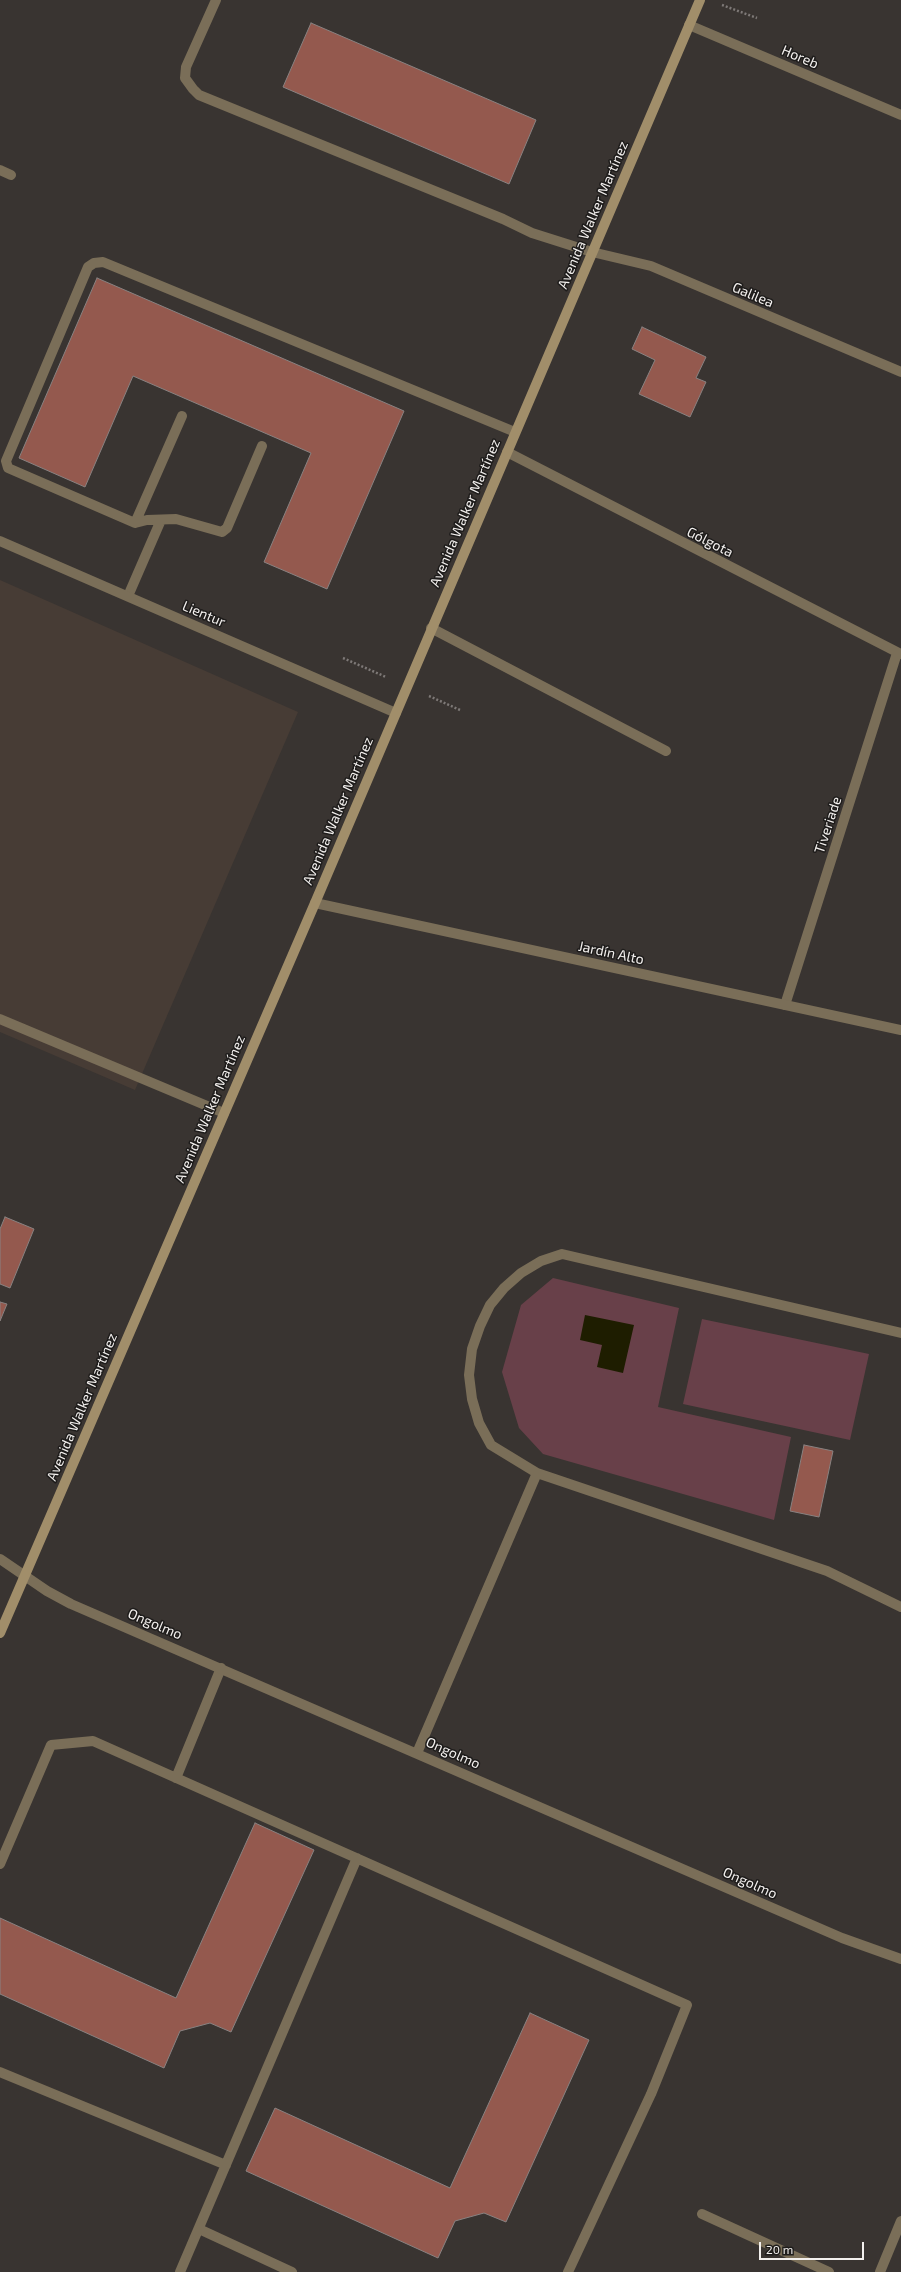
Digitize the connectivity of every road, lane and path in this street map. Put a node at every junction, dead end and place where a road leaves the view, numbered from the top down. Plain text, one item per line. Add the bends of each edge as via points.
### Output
1 (216, 0) edge
2 (700, 0) edge
3 (715, 3) dead end
4 (757, 18) dead end
5 (689, 26) junction
6 (901, 114) edge
7 (0, 170) edge
8 (11, 175) dead end
9 (592, 252) junction
10 (901, 372) edge
11 (182, 416) dead end
12 (516, 432) junction
13 (262, 446) dead end
14 (507, 452) junction
15 (161, 520) junction
16 (135, 524) junction
17 (0, 541) edge
18 (128, 596) junction
19 (431, 628) junction
20 (899, 653) edge
21 (396, 712) junction
22 (666, 751) dead end
23 (315, 903) junction
24 (785, 1005) junction
25 (0, 1019) edge
26 (901, 1030) edge
27 (224, 1113) junction
28 (901, 1333) edge
29 (537, 1473) junction
30 (0, 1559) edge
31 (25, 1576) junction
32 (901, 1606) edge
33 (0, 1633) edge
34 (221, 1668) junction
35 (417, 1753) junction
36 (176, 1778) junction
37 (357, 1858) junction
38 (0, 1864) edge
39 (901, 1959) edge
40 (0, 2072) edge
41 (226, 2165) junction
42 (702, 2214) dead end
43 (901, 2221) edge
44 (199, 2229) junction
45 (180, 2272) edge
46 (292, 2272) edge
47 (568, 2272) edge
48 (829, 2272) edge
49 (880, 2272) edge

1 - 9 street, Galilea via 186,67 185,78 193,90 532,233
2 - 5 main road, Avenida Walker Martínez
3 - 4 path
5 - 6 street, Horeb
5 - 9 main road, Avenida Walker Martínez
7 - 8 street
9 - 10 street, Galilea via 651,266
9 - 12 main road, Avenida Walker Martínez
11 - 16 street
12 - 14 main road, Avenida Walker Martínez
12 - 16 street via 103,262 94,263 88,267 6,461 8,468
13 - 15 street via 227,528 222,532 192,522
14 - 19 main road, Avenida Walker Martínez
14 - 20 street, Gólgota
15 - 16 street via 147,520
15 - 18 street
17 - 18 street, Lientur
18 - 21 street, Lientur
19 - 21 main road, Avenida Walker Martínez
19 - 22 street
20 - 24 street, Tiveriade
21 - 23 main road, Avenida Walker Martínez
23 - 24 street, Jardín Alto
23 - 27 main road, Avenida Walker Martínez
24 - 26 street, Jardín Alto
25 - 27 street
27 - 31 main road, Avenida Walker Martínez
28 - 29 street via 562,1254 541,1262 504,1288 490,1305 472,1349 469,1375 479,1423 491,1445
29 - 32 street via 827,1571
29 - 35 street
30 - 31 street, Ongolmo
31 - 33 main road, Avenida Walker Martínez
31 - 34 street, Ongolmo via 72,1604
34 - 35 street, Ongolmo
34 - 36 street
35 - 39 street, Ongolmo via 836,1936
36 - 37 street
36 - 38 street via 93,1741 51,1745
37 - 41 street
37 - 47 street via 687,2005 651,2094
40 - 41 street
41 - 44 street
42 - 48 street
43 - 49 street
44 - 45 street
44 - 46 street

